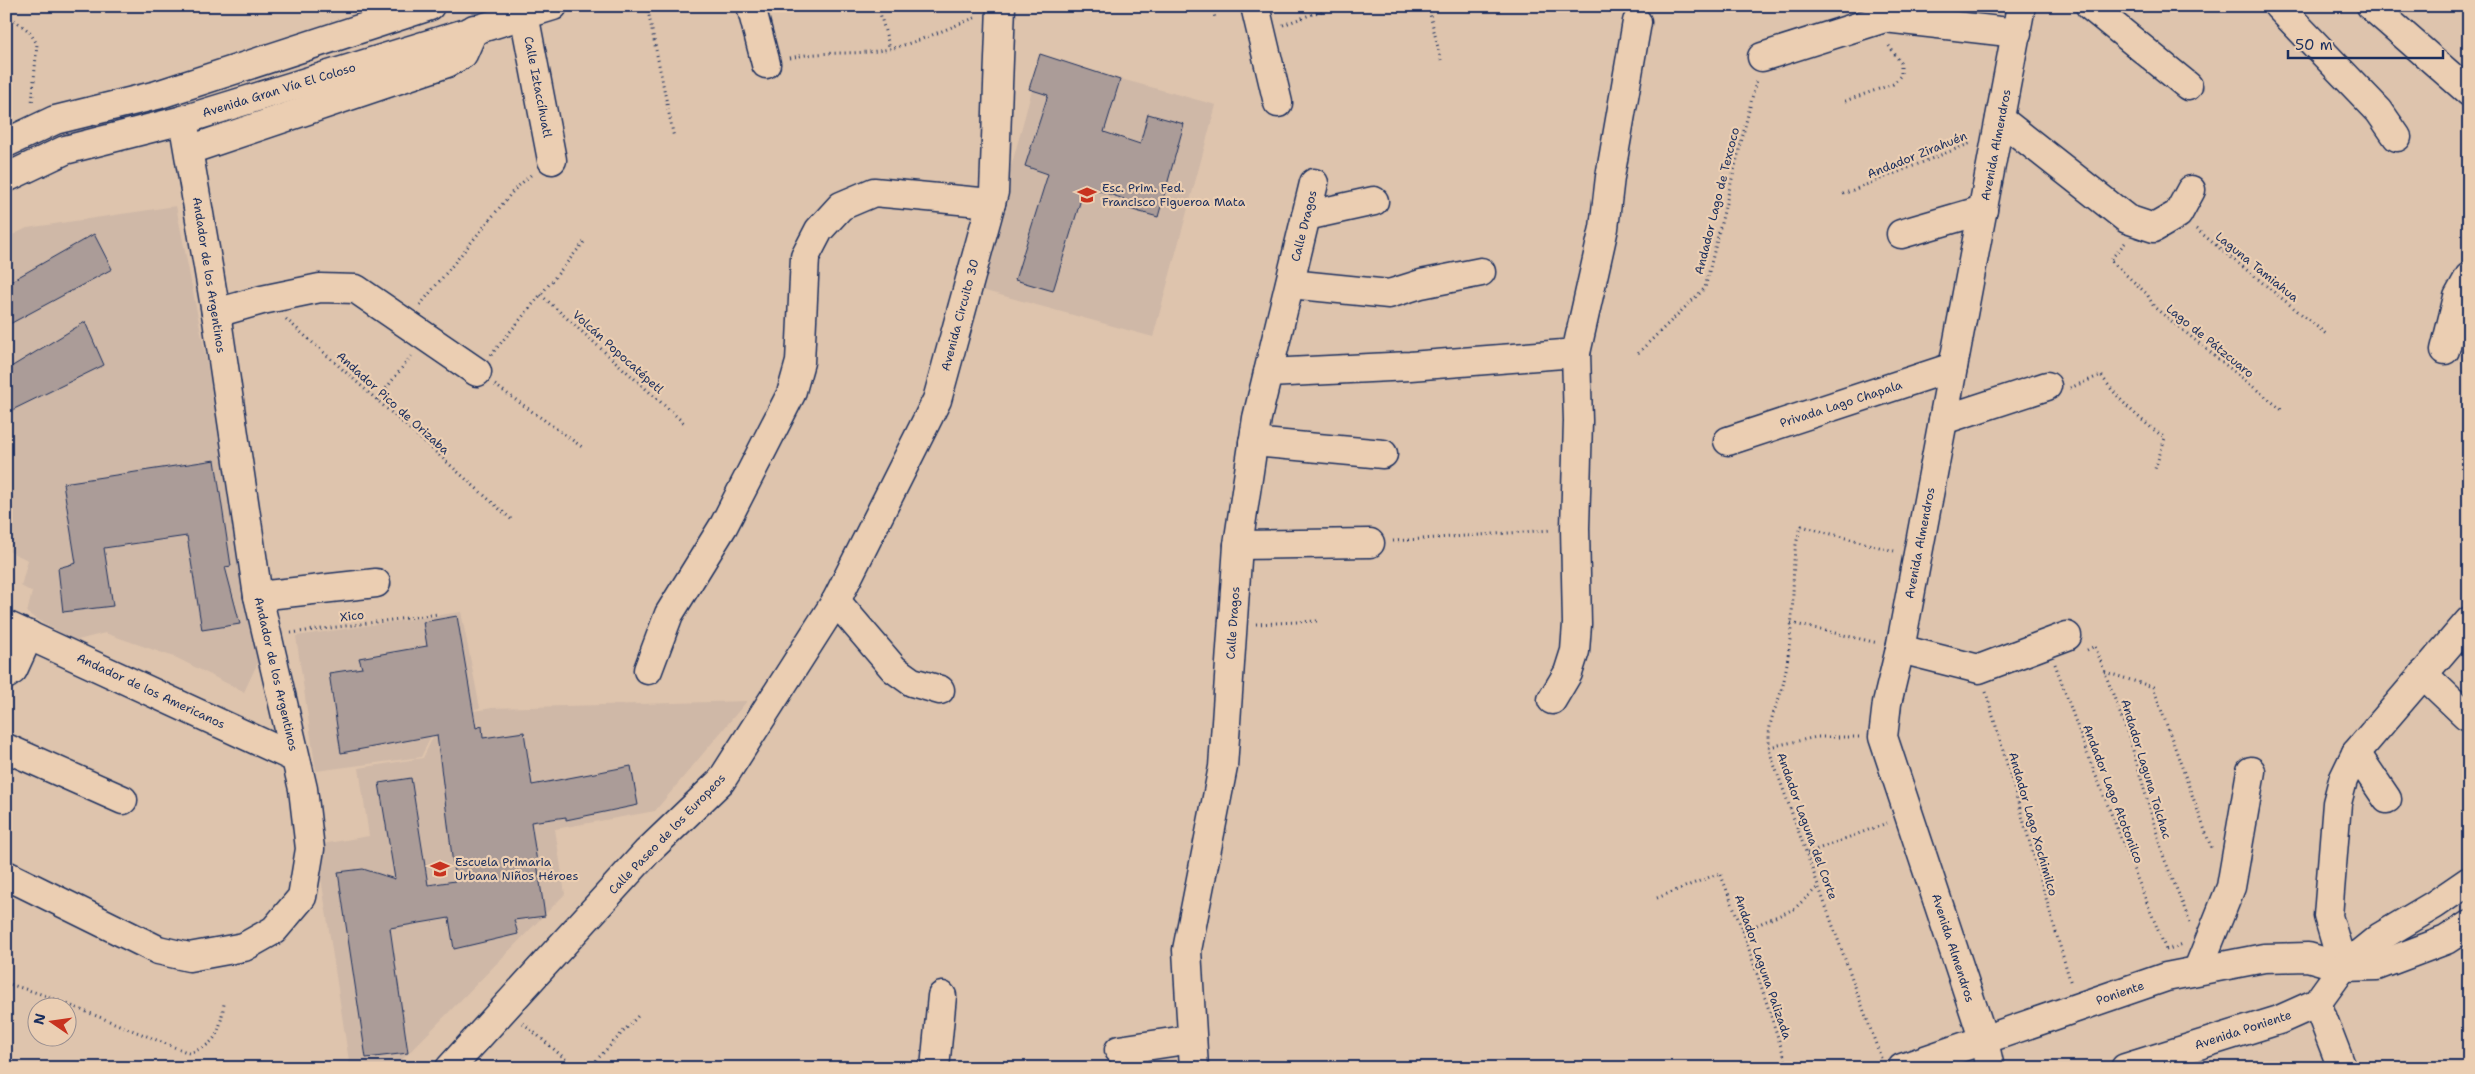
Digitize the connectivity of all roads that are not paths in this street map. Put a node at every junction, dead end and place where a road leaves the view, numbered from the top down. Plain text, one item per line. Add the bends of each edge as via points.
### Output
1 (430, 6) edge
2 (553, 6) edge
3 (751, 6) edge
4 (1255, 6) edge
5 (2022, 6) edge
6 (2090, 6) edge
7 (2278, 6) edge
8 (2371, 6) edge
9 (1001, 8) edge
10 (524, 14) junction
11 (1637, 22) dead end
12 (474, 29) junction
13 (2017, 33) junction
14 (1762, 57) road end
15 (766, 64) road end
16 (2188, 86) dead end
17 (2469, 92) edge
18 (1278, 104) dead end
19 (183, 120) junction
20 (1999, 126) junction
21 (2396, 137) dead end
22 (18, 138) edge
23 (189, 150) junction
24 (552, 160) road end
25 (6, 178) edge
26 (1314, 183) dead end
27 (2191, 190) dead end
28 (1374, 201) dead end
29 (991, 203) junction
30 (1983, 210) junction
31 (1306, 216) junction
32 (1901, 234) dead end
33 (1480, 272) dead end
34 (2469, 277) edge
35 (1290, 284) junction
36 (216, 313) junction
37 (2445, 350) dead end
38 (1576, 353) junction
39 (1953, 367) junction
40 (477, 372) road end
41 (1268, 373) junction
42 (2046, 386) road end
43 (1943, 420) junction
44 (1728, 441) dead end
45 (1253, 442) junction
46 (1383, 454) dead end
47 (1370, 543) road end
48 (1238, 545) junction
49 (376, 583) dead end
50 (258, 596) junction
51 (836, 601) junction
52 (2469, 621) edge
53 (18, 630) edge
54 (2058, 640) road end
55 (1900, 649) junction
56 (648, 670) dead end
57 (2424, 674) junction
58 (6, 675) edge
59 (940, 690) dead end
60 (1552, 700) dead end
61 (2466, 715) dead end
62 (6, 748) edge
63 (2356, 753) junction
64 (294, 758) junction
65 (2251, 771) dead end
66 (2387, 799) dead end
67 (123, 800) dead end
68 (6, 875) edge
69 (2469, 881) edge
70 (2469, 925) edge
71 (2343, 967) junction
72 (2198, 969) junction
73 (942, 996) dead end
74 (2317, 1004) junction
75 (1192, 1039) junction
76 (1984, 1041) junction
77 (1119, 1050) dead end
78 (1892, 1063) edge
79 (450, 1068) edge
80 (935, 1068) edge
81 (1194, 1068) edge
82 (1990, 1068) edge
83 (2125, 1068) edge
84 (2342, 1068) edge

1 - 22 street via 157,96 55,120
2 - 10 street, Avenida Gran Vía El Coloso
3 - 15 street
4 - 18 street
5 - 13 street, Avenida Almendros
6 - 16 street
7 - 21 street via 2379,111
8 - 17 street
9 - 29 street, Avenida Circuito 30
10 - 12 street, Avenida Gran Vía El Coloso
10 - 24 street, Calle Iztaccíhuatl
11 - 38 street via 1604,228
12 - 19 street, Avenida Gran Vía El Coloso
12 - 23 street via 463,54 447,63
13 - 14 street via 1886,18
13 - 20 street, Avenida Almendros
19 - 23 street, Andador de los Argentinos
19 - 25 street, Avenida Gran Vía El Coloso via 65,150
20 - 27 street via 2127,219 2154,228 2178,214
20 - 30 street, Avenida Almendros
23 - 36 street, Andador de los Argentinos
26 - 31 street, Calle Dragos
28 - 31 street
29 - 51 street, Avenida Circuito 30 via 937,400
29 - 56 street via 874,192 841,206 819,230 805,257 800,362 791,394 724,525 670,614
30 - 32 street
30 - 39 street, Avenida Almendros
31 - 35 street, Calle Dragos
33 - 35 street via 1389,294
34 - 37 street via 2458,297
35 - 41 street, Calle Dragos
36 - 40 street via 320,288 356,289
36 - 50 street, Andador de los Argentinos
38 - 41 street
38 - 60 street via 1577,624 1568,673
39 - 43 street, Avenida Almendros
39 - 44 street, Privada Lago Chapala
41 - 45 street, Calle Dragos
42 - 43 street
43 - 55 street, Avenida Almendros
45 - 46 street
45 - 48 street, Calle Dragos
47 - 48 street
48 - 75 street, Calle Dragos via 1223,767 1187,950
49 - 50 street
50 - 64 street, Andador de los Argentinos
51 - 59 street via 894,669 912,682
51 - 79 street, Calle Paseo de los Europeos via 721,781 647,852
52 - 57 street
53 - 58 street via 13,670
53 - 64 street, Andador de los Americanos
54 - 55 street via 1979,669
55 - 76 street, Avenida Almendros via 1887,703 1883,738
57 - 61 street
57 - 63 street
62 - 67 street
63 - 66 street
63 - 71 street via 2342,780 2336,803 2328,916
64 - 68 street, Andador de los Argentinos via 303,790 310,849 302,897 274,930 244,947 189,958 158,950
65 - 72 street via 2231,887
69 - 71 street via 2380,936
70 - 71 street via 2446,940 2377,966
71 - 72 street, Poniente via 2308,957 2291,957
71 - 74 street
72 - 76 street, Poniente via 2166,977
73 - 80 street
74 - 83 street, Avenida Poniente via 2279,1020
74 - 84 street
75 - 77 street
75 - 81 street, Calle Dragos
76 - 78 street, Poniente
76 - 82 street, Avenida Almendros

